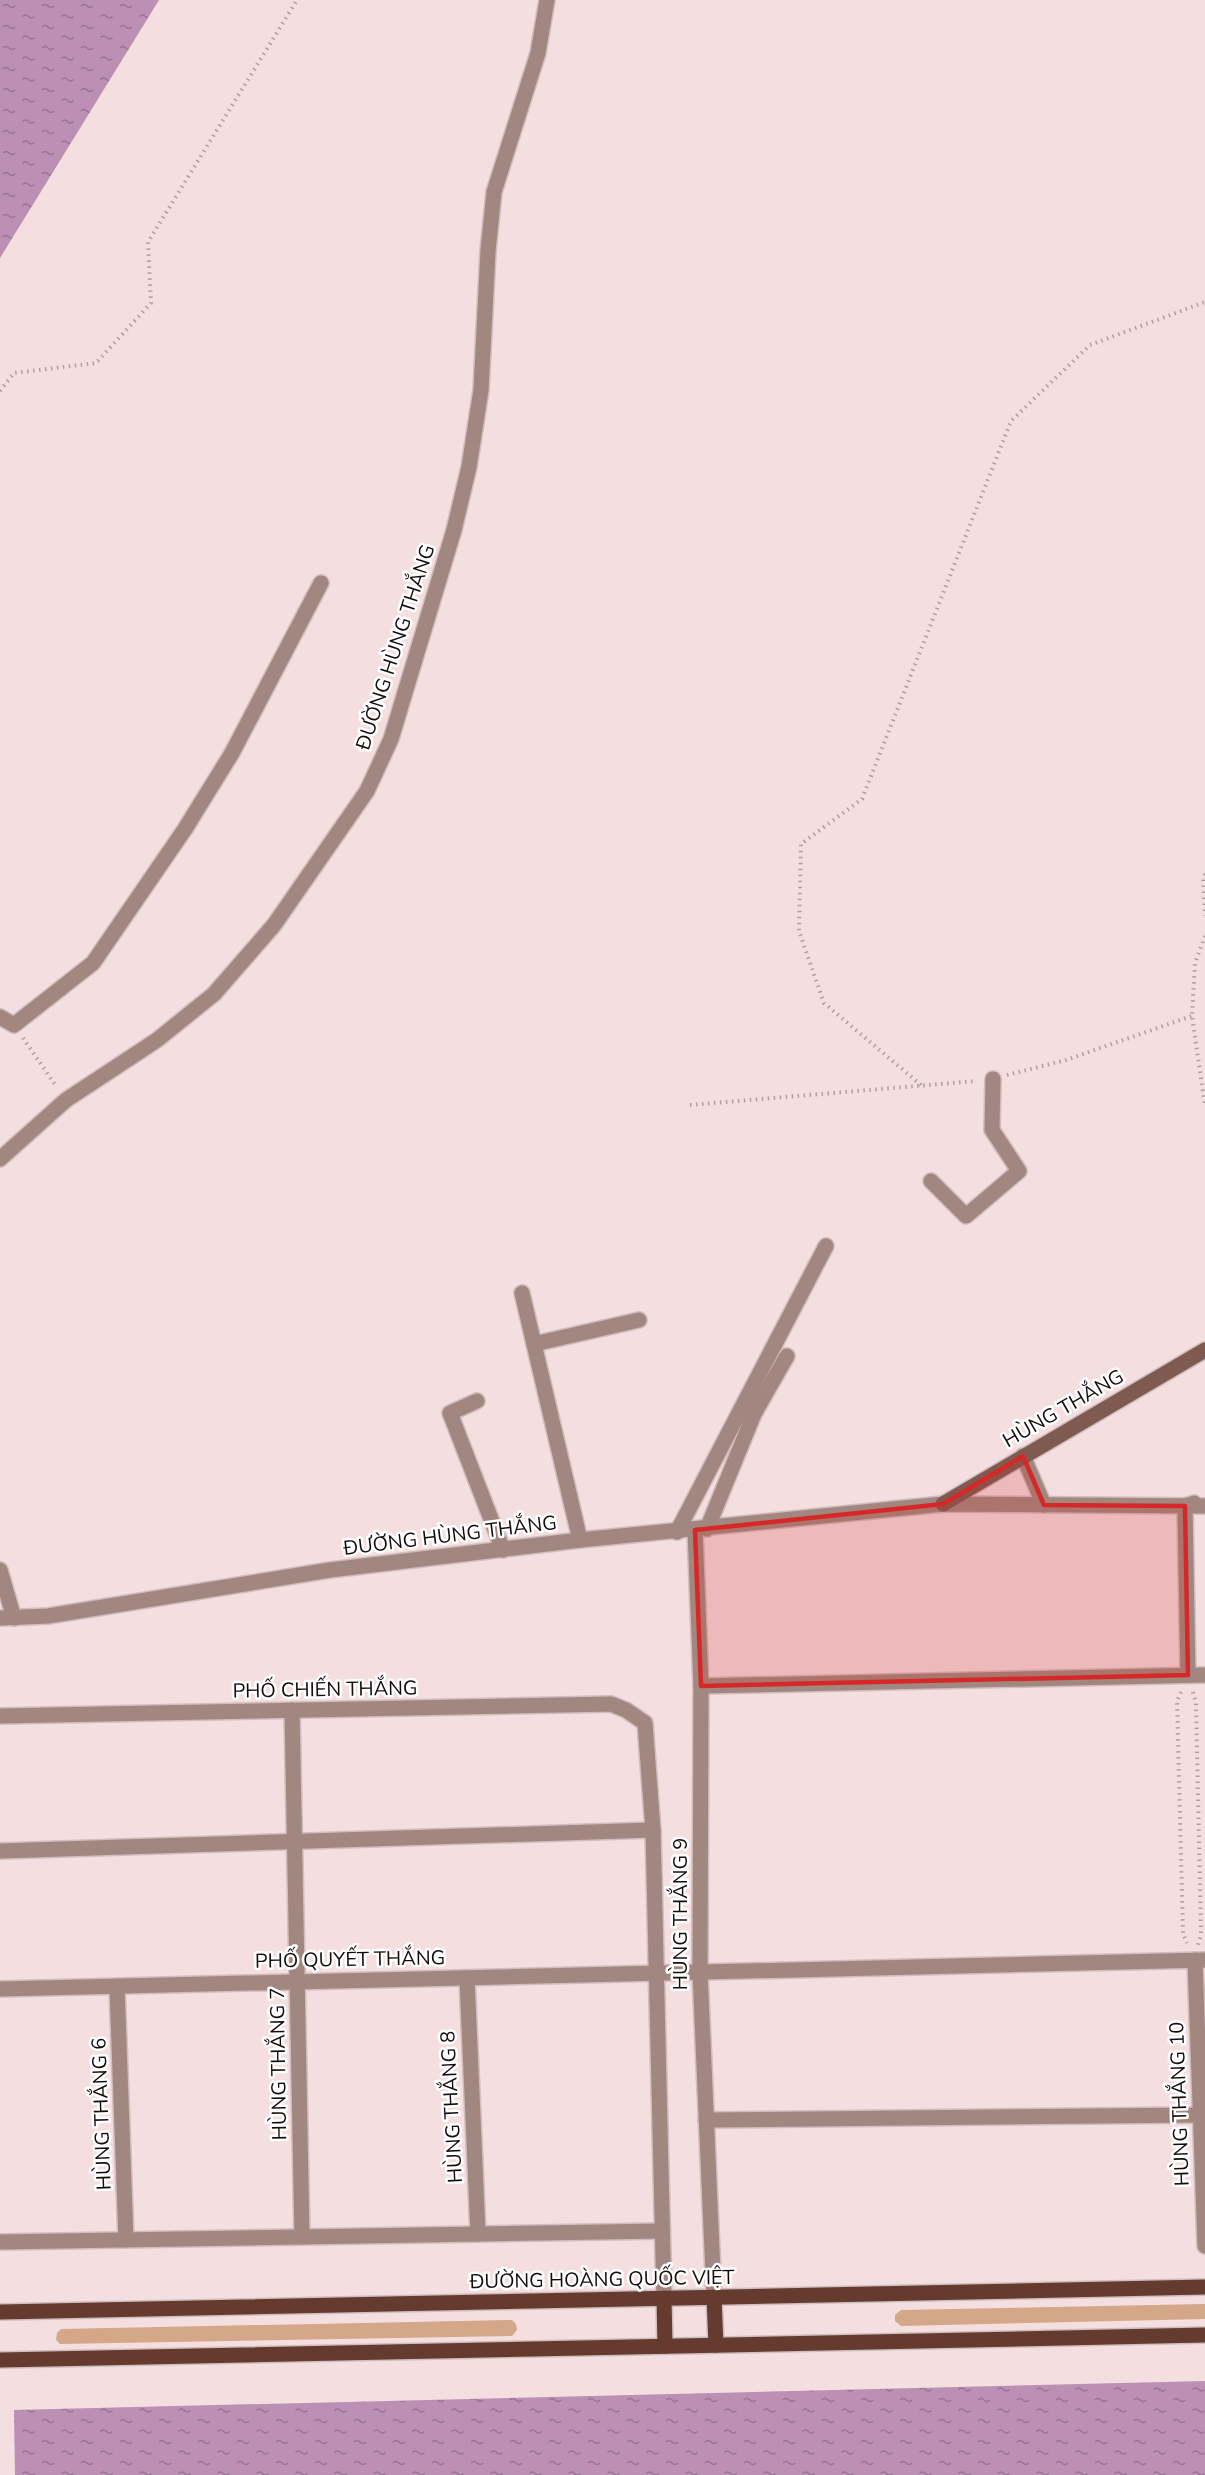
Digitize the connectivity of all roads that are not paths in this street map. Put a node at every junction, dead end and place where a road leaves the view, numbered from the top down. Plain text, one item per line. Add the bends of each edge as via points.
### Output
1 (547, 0) edge
2 (321, 583) dead end
3 (0, 1017) edge
4 (993, 1079) road end
5 (0, 1159) edge
6 (931, 1181) dead end
7 (826, 1246) dead end
8 (522, 1293) dead end
9 (639, 1320) dead end
10 (534, 1344) junction
11 (1205, 1350) edge
12 (788, 1356) dead end
13 (477, 1401) dead end
14 (1023, 1456) junction
15 (1205, 1498) edge
16 (943, 1504) junction
17 (1044, 1505) junction
18 (1185, 1506) junction
19 (1205, 1506) edge
20 (701, 1529) junction
21 (677, 1532) junction
22 (580, 1540) junction
23 (503, 1550) junction
24 (0, 1570) edge
25 (7, 1618) edge
26 (1188, 1675) junction
27 (1205, 1675) edge
28 (701, 1686) junction
29 (292, 1710) junction
30 (0, 1716) edge
31 (653, 1830) junction
32 (294, 1842) junction
33 (0, 1851) edge
34 (1200, 1960) edge
35 (700, 1972) junction
36 (656, 1973) junction
37 (467, 1978) junction
38 (297, 1980) junction
39 (117, 1987) junction
40 (0, 1989) edge
41 (1199, 2115) junction
42 (706, 2120) junction
43 (662, 2231) junction
44 (478, 2234) junction
45 (302, 2237) junction
46 (126, 2240) junction
47 (0, 2242) edge
48 (1205, 2246) edge
49 (1205, 2287) edge
50 (714, 2297) junction
51 (664, 2298) junction
52 (0, 2312) edge
53 (1205, 2335) edge
54 (716, 2345) junction
55 (665, 2346) junction
56 (0, 2360) edge

1 - 5 street, ĐƯỜNG HÙNG THẮNG via 538,53 494,192 481,390 469,467 391,739 367,791 274,925 214,994 157,1041 66,1100
2 - 3 street via 232,753 93,963 14,1025
4 - 6 street via 992,1130 1019,1171 966,1216
7 - 21 street
8 - 10 street
9 - 10 street
10 - 22 street
11 - 14 street, HÙNG THẮNG
12 - 20 street via 754,1414
13 - 23 street via 450,1413
14 - 16 street, HÙNG THẮNG
14 - 17 street
15 - 18 street
16 - 17 street, ĐƯỜNG HÙNG THẮNG
16 - 20 street, ĐƯỜNG HÙNG THẮNG
17 - 18 street, ĐƯỜNG HÙNG THẮNG
18 - 19 street, ĐƯỜNG HÙNG THẮNG
18 - 26 street
20 - 21 street, ĐƯỜNG HÙNG THẮNG
20 - 28 street, HÙNG THẮNG 9
21 - 22 street, ĐƯỜNG HÙNG THẮNG
22 - 23 street, ĐƯỜNG HÙNG THẮNG
23 - 25 street, ĐƯỜNG HÙNG THẮNG via 330,1570 48,1616
24 - 25 street, ĐƯỜNG HÙNG THẮNG
26 - 27 street
26 - 28 street
28 - 35 street, HÙNG THẮNG 9
29 - 30 street, PHỐ CHIẾN THẮNG
29 - 31 street, PHỐ CHIẾN THẮNG via 611,1704 645,1723
29 - 32 street, HÙNG THẮNG 7
31 - 32 street
31 - 36 street
32 - 33 street
32 - 38 street, HÙNG THẮNG 7
34 - 35 street, PHỐ QUYẾT THẮNG
34 - 41 street, HÙNG THẮNG 10
35 - 36 street, PHỐ QUYẾT THẮNG
35 - 42 street, HÙNG THẮNG 9
36 - 37 street, PHỐ QUYẾT THẮNG
36 - 43 street
37 - 38 street, PHỐ QUYẾT THẮNG
37 - 44 street, HÙNG THẮNG 8
38 - 39 street, PHỐ QUYẾT THẮNG
38 - 45 street, HÙNG THẮNG 7
39 - 40 street, PHỐ QUYẾT THẮNG
39 - 46 street, HÙNG THẮNG 6
41 - 42 street
41 - 48 street, HÙNG THẮNG 10
42 - 50 street, HÙNG THẮNG 9
43 - 44 street
43 - 51 street
44 - 45 street
45 - 46 street
46 - 47 street
49 - 50 main road, ĐƯỜNG HOÀNG QUỐC VIỆT
50 - 51 main road, ĐƯỜNG HOÀNG QUỐC VIỆT
50 - 54 main road
51 - 52 main road, ĐƯỜNG HOÀNG QUỐC VIỆT
51 - 55 main road
53 - 54 main road
54 - 55 main road
55 - 56 main road

